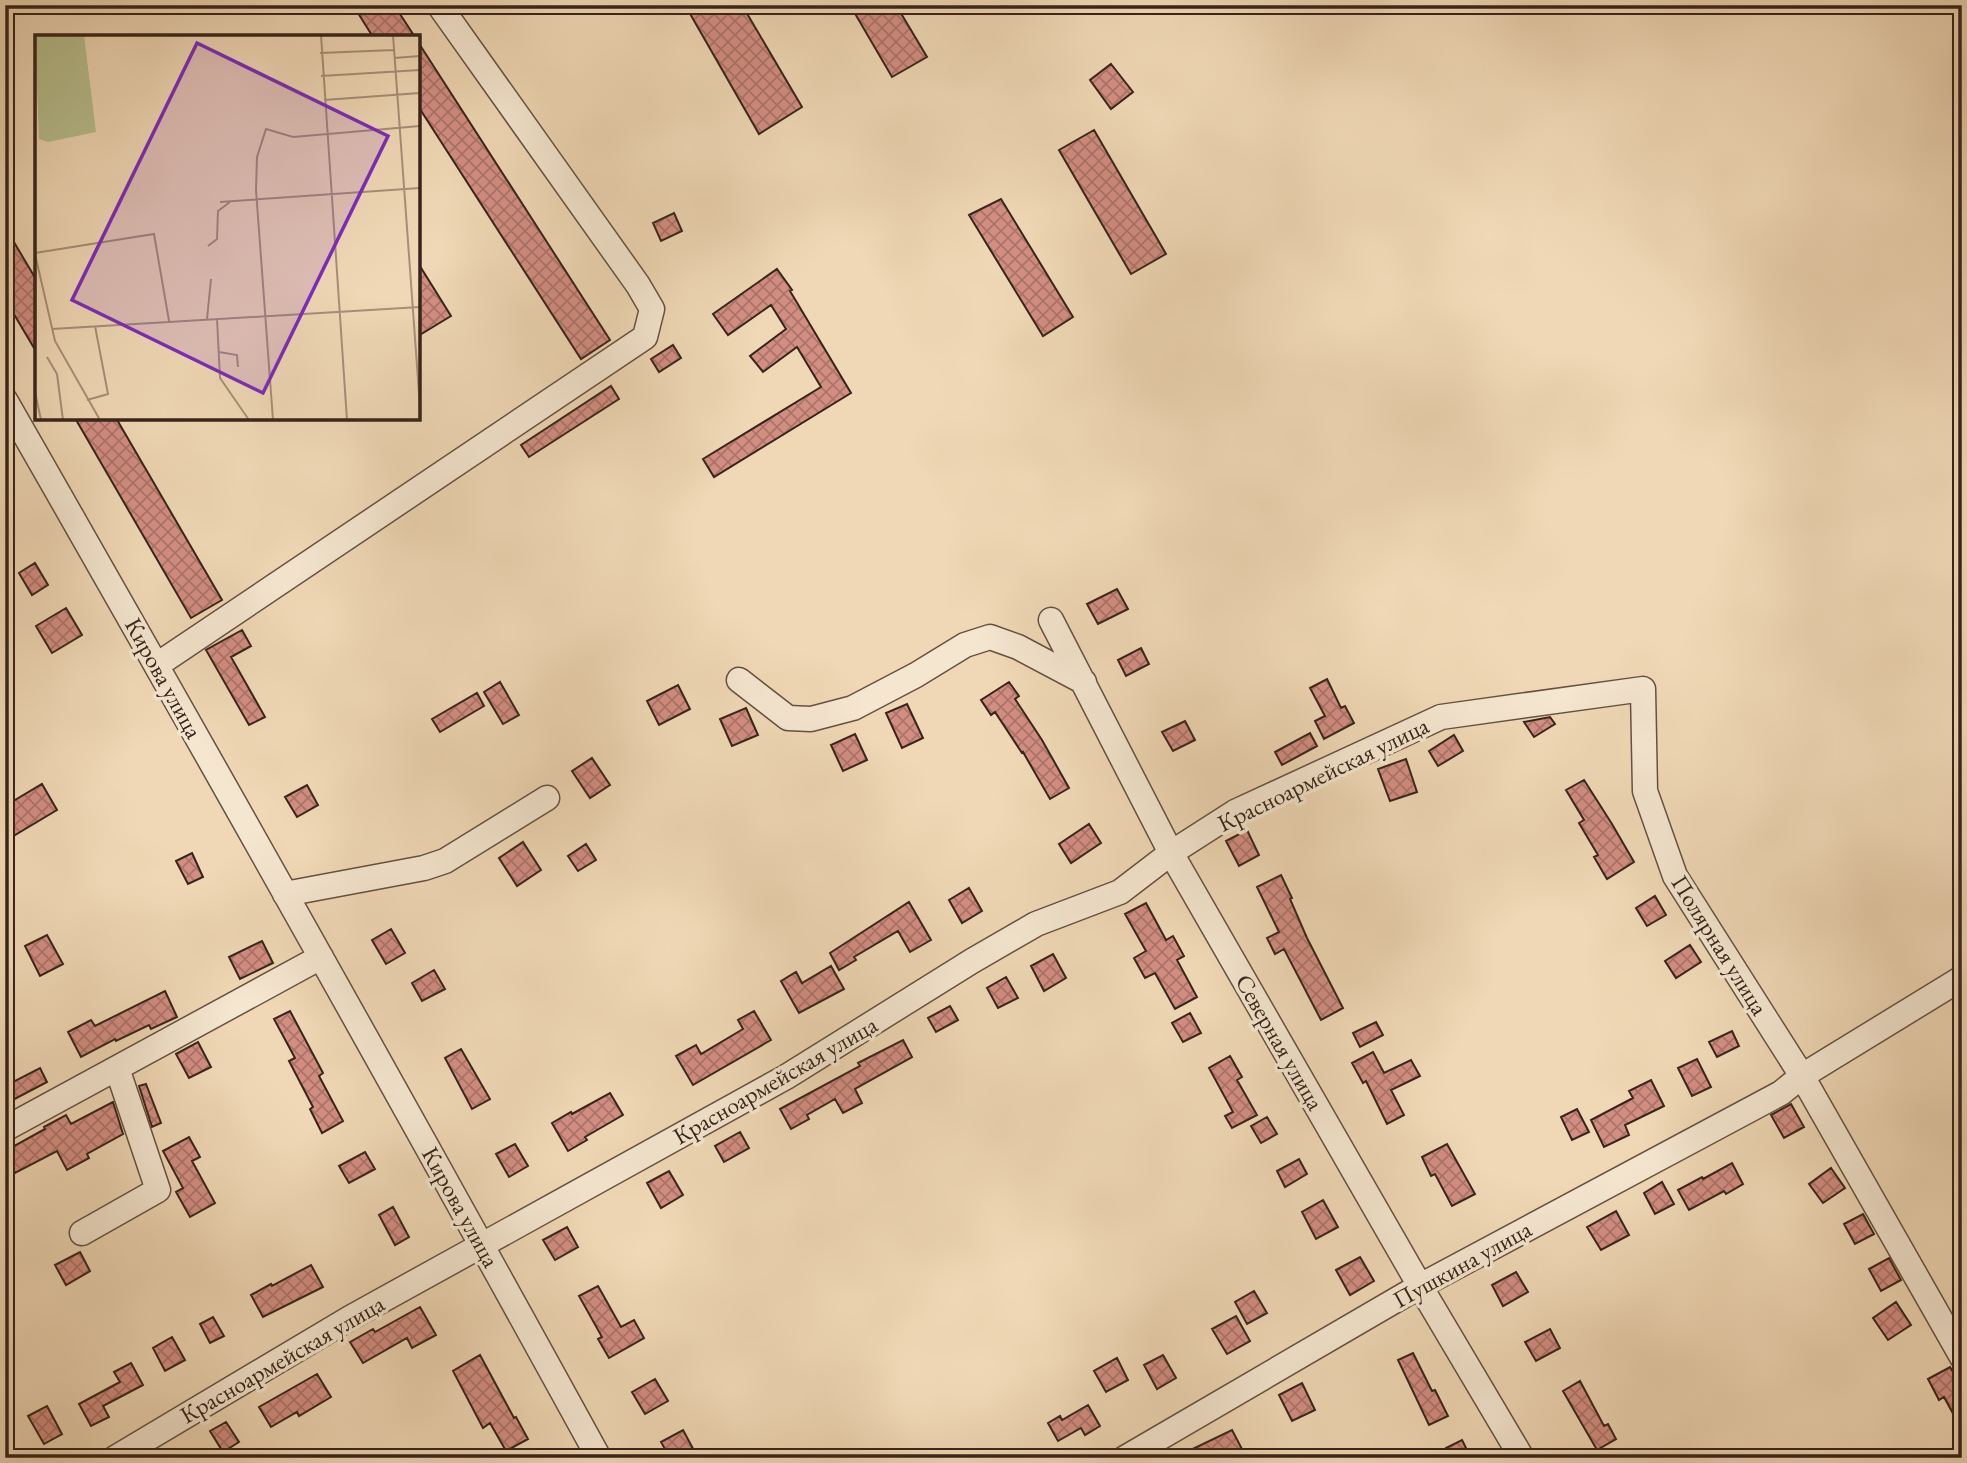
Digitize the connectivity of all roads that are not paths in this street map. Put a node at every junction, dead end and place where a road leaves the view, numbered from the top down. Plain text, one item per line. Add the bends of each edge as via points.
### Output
1 (439, 5) edge
2 (5, 400) edge
3 (1051, 620) dead end
4 (157, 664) junction
5 (739, 680) dead end
6 (1084, 682) junction
7 (1441, 717) joint
8 (547, 798) dead end
9 (1171, 853) junction
10 (285, 894) junction
11 (321, 957) junction
12 (1962, 978) edge
13 (117, 1068) junction
14 (1802, 1076) junction
15 (5, 1129) edge
16 (82, 1233) dead end
17 (482, 1246) junction
18 (1420, 1286) junction
19 (1962, 1357) edge
20 (115, 1458) edge
21 (599, 1458) edge
22 (1125, 1458) edge
23 (1522, 1458) edge

1 - 4 street via 638,285 652,309 645,337
2 - 4 street, Кирова улица
3 - 6 street, Северная улица
4 - 10 street, Кирова улица
5 - 6 street via 788,718 811,719 853,708 965,645 989,637
6 - 9 street, Северная улица
7 - 9 street, Красноармейская улица via 1235,812
7 - 14 street, Полярная улица via 1643,689 1645,791 1675,876
8 - 10 street via 445,861
9 - 17 street, Красноармейская улица via 1120,892 1036,925 786,1077
9 - 18 street, Северная улица
10 - 11 street, Кирова улица
11 - 13 street
11 - 17 street, Кирова улица
12 - 14 street, Пушкина улица
13 - 15 street
13 - 16 street via 158,1190
14 - 18 street, Пушкина улица via 1781,1093
14 - 19 street, Полярная улица
17 - 20 street, Красноармейская улица via 349,1318
17 - 21 street, Кирова улица
18 - 22 street, Пушкина улица
18 - 23 street, Северная улица

